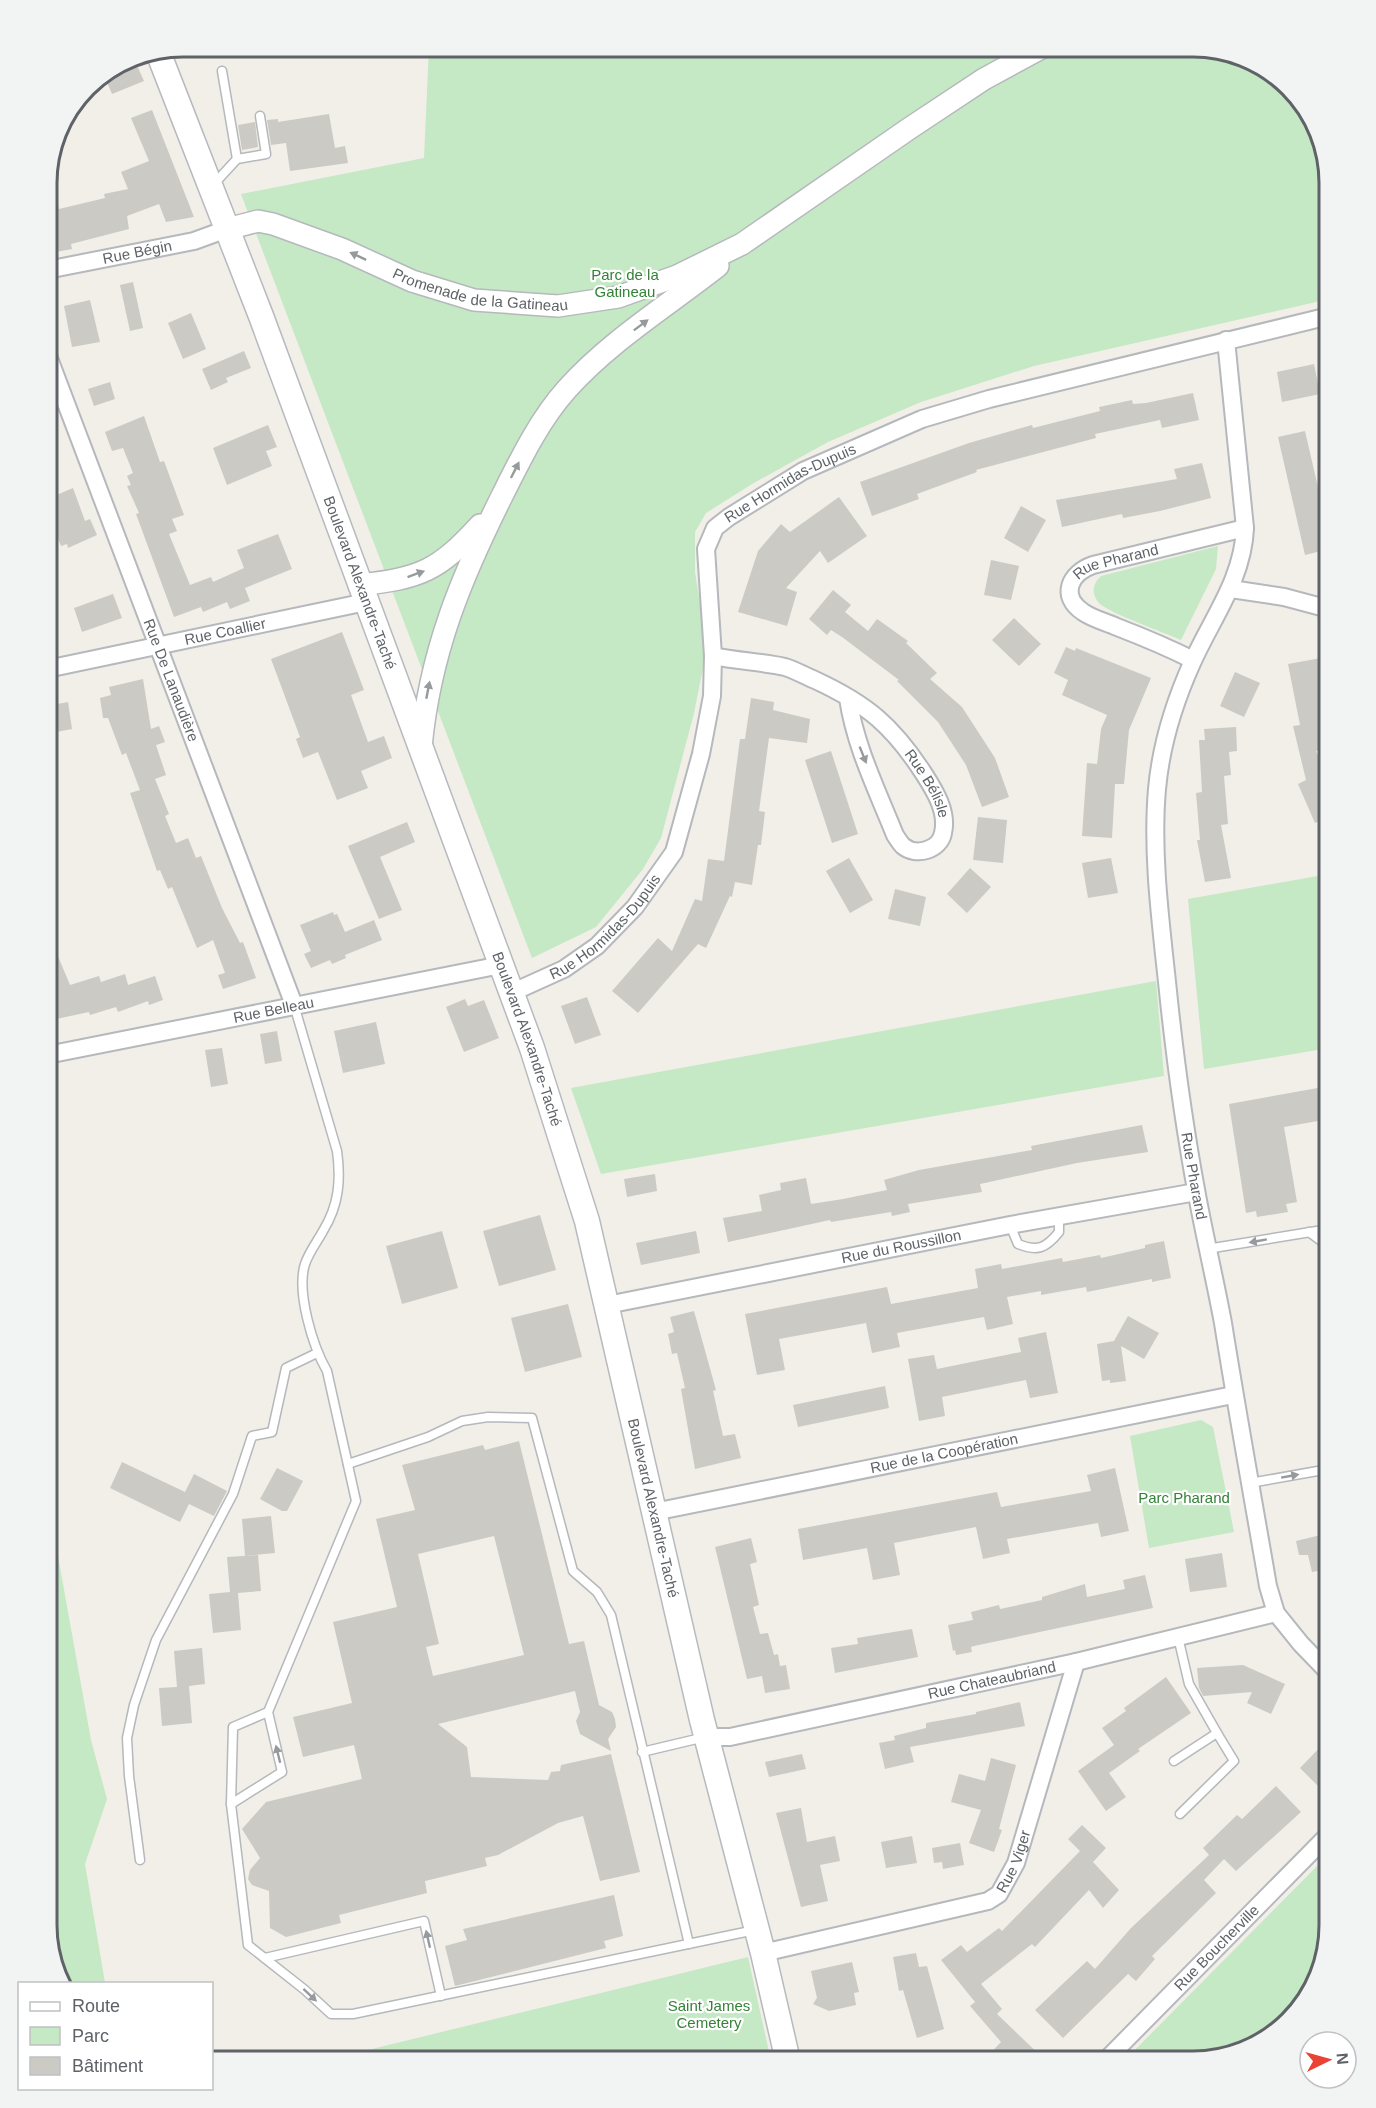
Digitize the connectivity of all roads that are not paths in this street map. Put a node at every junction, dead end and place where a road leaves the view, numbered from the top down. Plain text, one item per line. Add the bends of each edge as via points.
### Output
1 (1025, 57) edge
2 (161, 59) edge
3 (222, 71) dead end
4 (260, 116) dead end
5 (237, 159) junction
6 (211, 188) junction
7 (226, 229) junction
8 (765, 229) junction
9 (57, 268) edge
10 (1319, 318) edge
11 (1226, 340) junction
12 (57, 380) edge
13 (498, 506) junction
14 (1245, 528) junction
15 (1231, 589) junction
16 (363, 594) junction
17 (1319, 606) edge
18 (158, 646) junction
19 (713, 656) junction
20 (1193, 660) junction
21 (57, 667) edge
22 (848, 698) junction
23 (421, 748) junction
24 (501, 965) junction
25 (511, 993) junction
26 (294, 1005) junction
27 (57, 1053) edge
28 (1196, 1192) junction
29 (1059, 1216) junction
30 (1010, 1225) junction
31 (1319, 1230) edge
32 (1309, 1232) junction
33 (1319, 1239) edge
34 (1207, 1249) junction
35 (607, 1305) junction
36 (317, 1353) junction
37 (1233, 1395) junction
38 (348, 1464) junction
39 (1319, 1471) edge
40 (1250, 1483) junction
41 (654, 1512) junction
42 (1276, 1613) junction
43 (1178, 1637) junction
44 (1076, 1662) junction
45 (1319, 1663) edge
46 (268, 1712) junction
47 (1217, 1732) junction
48 (706, 1737) junction
49 (642, 1752) junction
50 (1174, 1761) dead end
51 (231, 1804) junction
52 (1180, 1814) dead end
53 (1319, 1844) edge
54 (140, 1860) dead end
55 (756, 1929) junction
56 (689, 1944) junction
57 (763, 1953) junction
58 (265, 1958) junction
59 (441, 1996) junction
60 (786, 2051) edge
61 (1115, 2051) edge

1 - 8 street, Promenade de la Gatineau via 910,128
2 - 6 main road, Boulevard Alexandre-Taché
3 - 5 lane
4 - 5 lane via 266,154
5 - 6 lane
6 - 7 main road, Boulevard Alexandre-Taché
8 -> 7 street, Promenade de la Gatineau via 742,244 656,284 618,297 558,306 504,304 444,291 258,220
7 - 9 street, Rue Bégin via 194,241
7 - 16 main road, Boulevard Alexandre-Taché
13 -> 8 street, Promenade de la Gatineau via 521,458 565,391 604,354
10 - 11 street, Rue Hormidas-Dupuis
11 - 14 street, Rue Pharand
11 - 19 street, Rue Hormidas-Dupuis via 922,419 842,452 756,498 715,528 706,549
12 - 18 street, Rue De Lanaudière
16 -> 13 street, Promenade de la Gatineau via 436,566 452,555
23 -> 13 street, Promenade de la Gatineau via 428,688 441,642 461,582
14 - 15 street, Rue Pharand via 1242,560
14 - 20 street, Rue Pharand via 1093,565 1081,569 1070,585 1071,598 1084,613
15 - 17 street
15 - 20 street, Rue Pharand
16 - 18 street, Rue Coallier
16 - 23 main road, Boulevard Alexandre-Taché
18 - 21 street, Rue Coallier
18 - 26 street, Rue De Lanaudière
19 - 22 street, Rue Bélisle via 787,668
19 - 25 street, Rue Hormidas-Dupuis via 712,696 701,754 674,852 635,908 597,946 564,969
20 - 28 street, Rue Pharand via 1162,753 1156,819 1171,1022
22 -> 22 street, Rue Bélisle via 859,746 895,835 904,847 926,851 943,836 945,822 930,783 889,727
23 - 24 main road, Boulevard Alexandre-Taché
24 - 25 main road, Boulevard Alexandre-Taché
24 - 26 street, Rue Belleau
25 - 35 main road, Boulevard Alexandre-Taché via 569,1158
26 - 27 street, Rue Belleau
26 - 36 lane via 340,1174 335,1209 305,1263 303,1276 304,1299
28 - 29 street, Rue du Roussillon
28 - 34 street, Rue Pharand
29 - 30 street, Rue du Roussillon
29 - 30 lane via 1059,1232 1047,1247 1033,1250 1018,1244
30 - 35 street, Rue du Roussillon
31 - 32 lane
32 - 33 lane
32 -> 34 lane
34 - 37 street, Rue Pharand
35 - 41 main road, Boulevard Alexandre-Taché
36 - 38 lane via 327,1371
36 - 54 lane via 286,1368 272,1432 252,1436 233,1494 150,1657 128,1738
37 - 40 street, Rue Pharand
37 - 41 street, Rue de la Coopération
38 - 46 lane via 356,1501
38 - 49 lane via 462,1421 532,1418 573,1571 597,1592 611,1615
40 -> 39 lane
40 - 42 street, Rue Pharand
41 - 48 main road, Boulevard Alexandre-Taché
42 - 43 street, Rue Chateaubriand
42 - 45 street, Rue Pharand
43 - 44 street, Rue Chateaubriand
43 - 47 lane via 1189,1684
44 - 48 street, Rue Chateaubriand via 730,1737
44 - 57 street, Rue Viger via 1016,1863 999,1894 988,1901
46 - 51 lane via 233,1727
51 -> 46 lane via 282,1772
47 - 50 lane
47 - 52 lane via 1234,1761
48 - 49 lane
48 - 55 main road, Boulevard Alexandre-Taché
49 - 56 lane
51 - 58 lane via 248,1945
53 - 61 street, Rue Boucherville
55 - 56 lane
55 - 57 main road, Boulevard Alexandre-Taché
56 - 59 lane
57 - 60 main road, Boulevard Alexandre-Taché
58 -> 59 lane via 330,2014 340,2016
59 -> 58 lane via 424,1921

